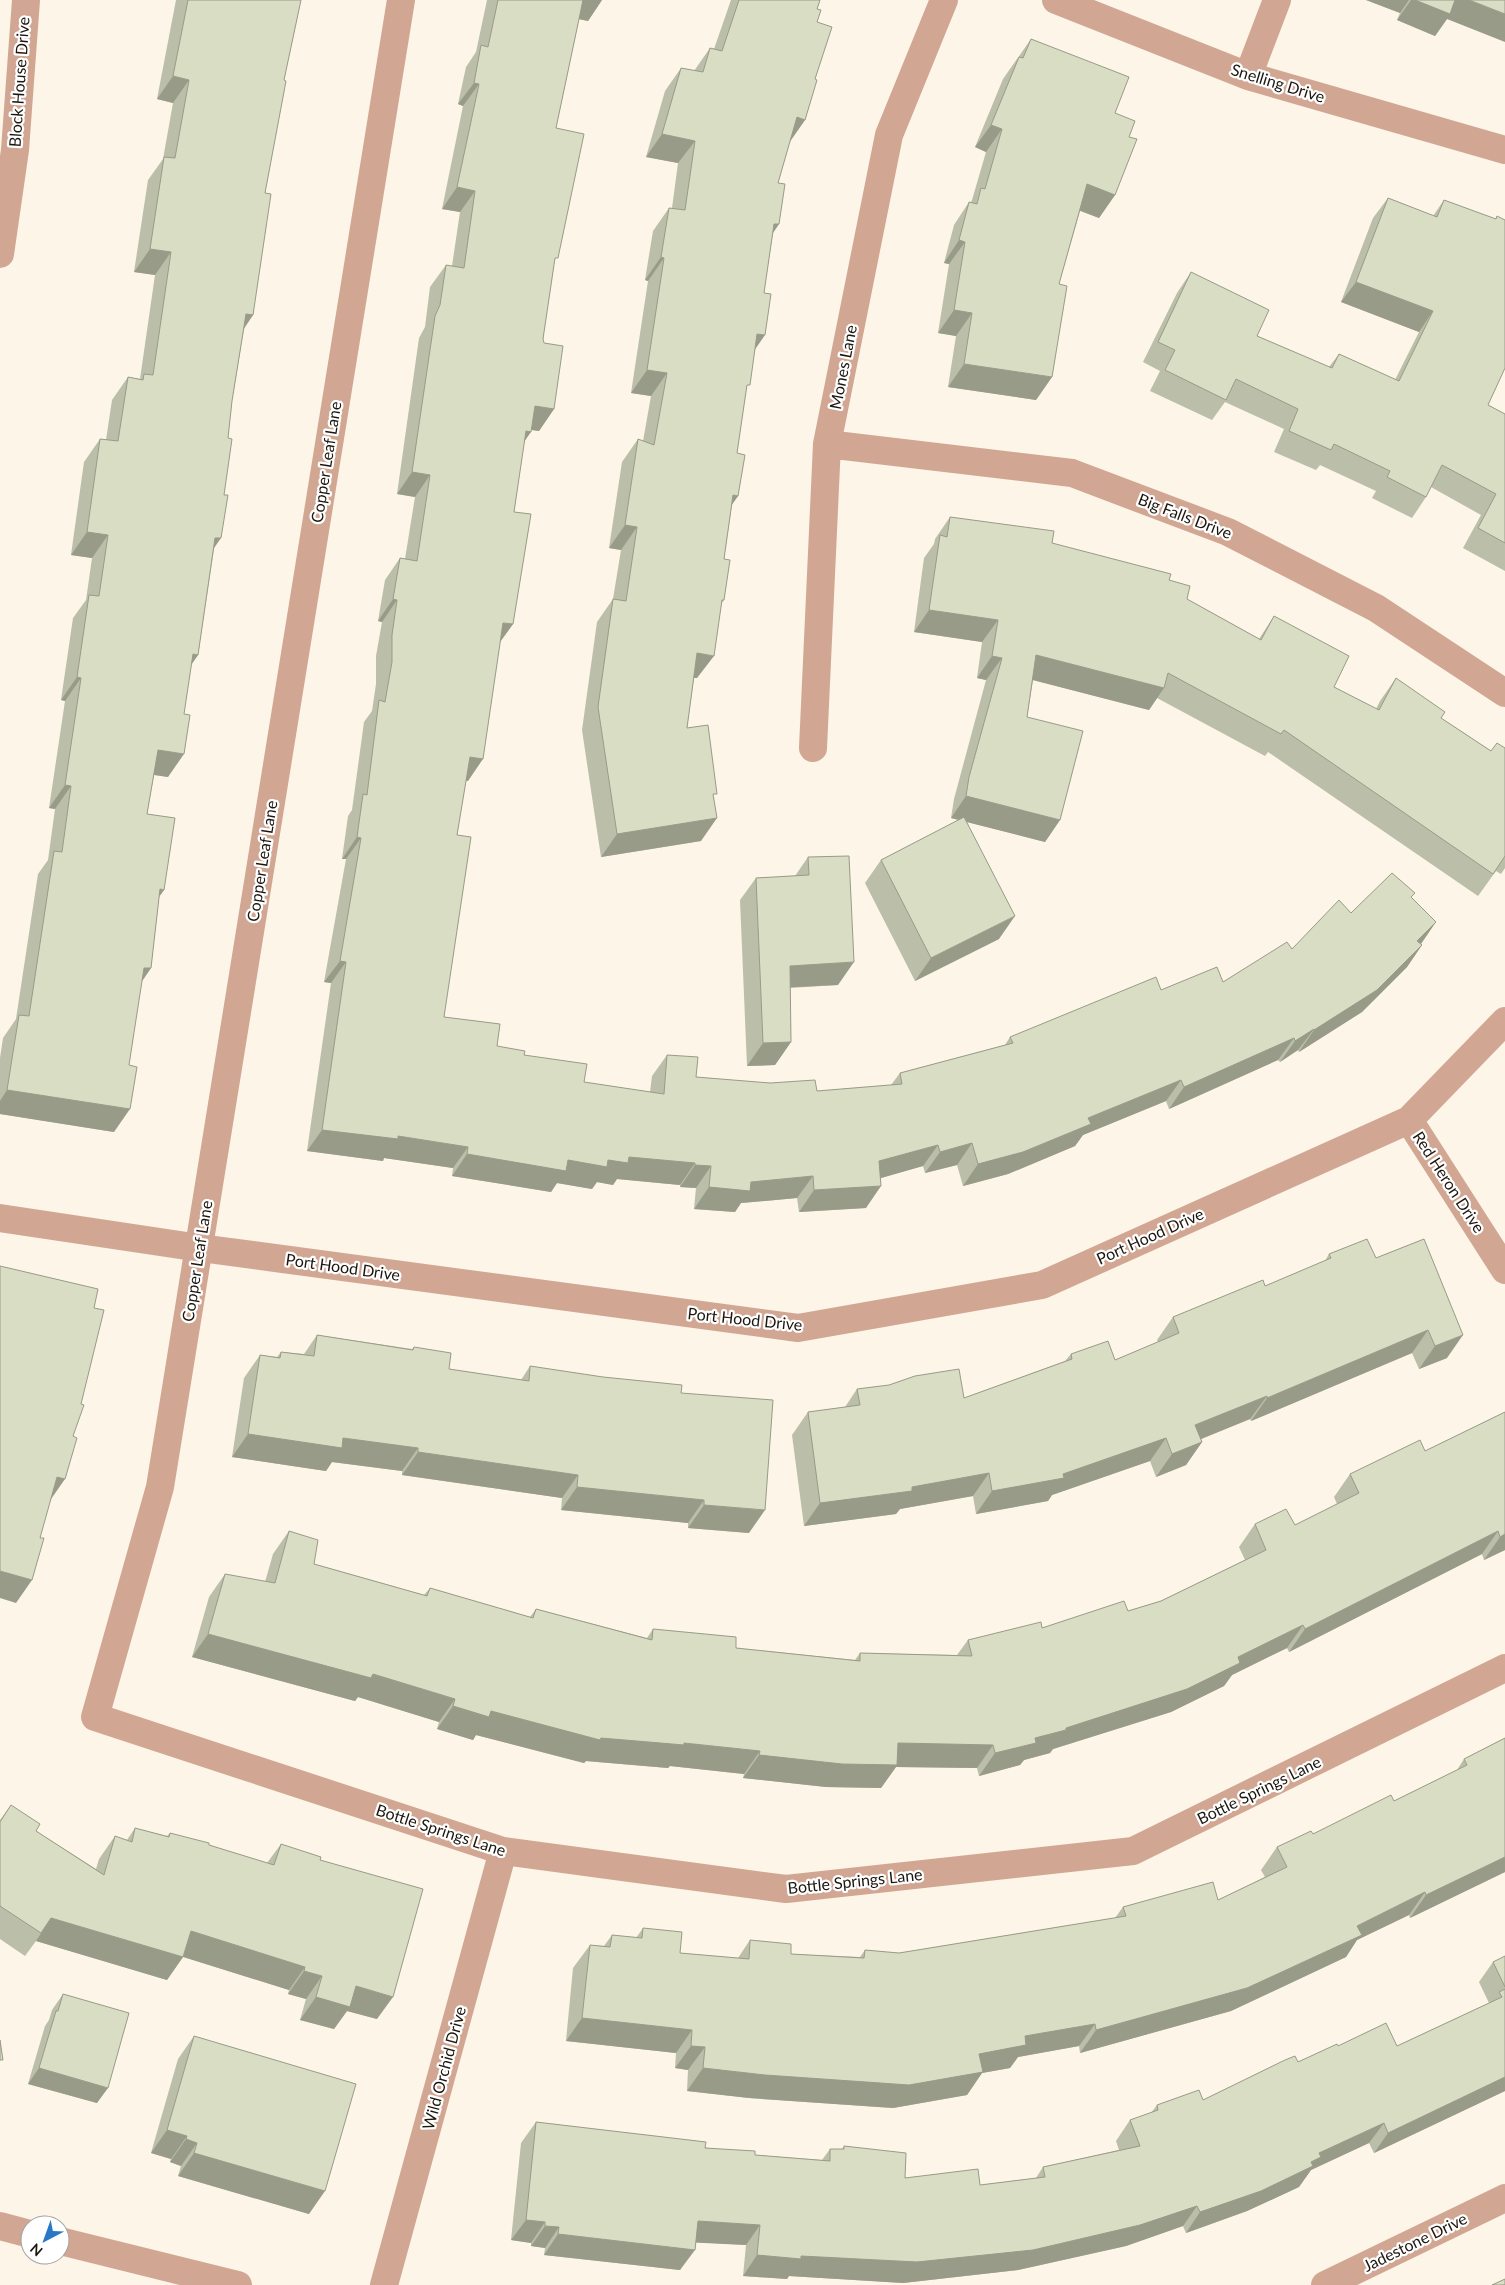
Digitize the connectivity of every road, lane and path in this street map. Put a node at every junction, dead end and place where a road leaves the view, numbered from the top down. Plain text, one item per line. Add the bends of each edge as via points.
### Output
1 (26, 0) edge
2 (401, 0) edge
3 (944, 0) edge
4 (1056, 0) edge
5 (1277, 0) edge
6 (1248, 76) junction
7 (1505, 150) edge
8 (0, 254) edge
9 (828, 444) junction
10 (1505, 693) edge
11 (813, 748) dead end
12 (1505, 1021) edge
13 (1409, 1120) junction
14 (0, 1218) edge
15 (200, 1248) junction
16 (1505, 1270) edge
17 (1505, 1668) edge
18 (94, 1717) joint
19 (503, 1852) junction
20 (1505, 2198) edge
21 (0, 2226) edge
22 (20, 2231) edge
23 (70, 2243) edge
24 (238, 2285) edge
25 (384, 2285) edge
26 (1325, 2285) edge

1 - 8 street, Block House Drive via 15,150
2 - 15 street, Copper Leaf Lane
3 - 9 street, Mones Lane via 888,135
4 - 6 street, Snelling Drive
5 - 6 street
6 - 7 street, Snelling Drive
9 - 10 street, Big Falls Drive via 1072,472 1228,532 1376,608
9 - 11 street, Mones Lane
12 - 13 street, Port Hood Drive
13 - 15 street, Port Hood Drive via 1042,1284 798,1328
13 - 16 street, Red Heron Drive
14 - 15 street, Port Hood Drive
15 - 18 street, Copper Leaf Lane via 160,1487
17 - 19 street, Bottle Springs Lane via 1133,1851 786,1889
18 - 19 street, Bottle Springs Lane
19 - 25 street, Wild Orchid Drive
20 - 26 street, Jadestone Drive
21 - 22 street
23 - 24 street

